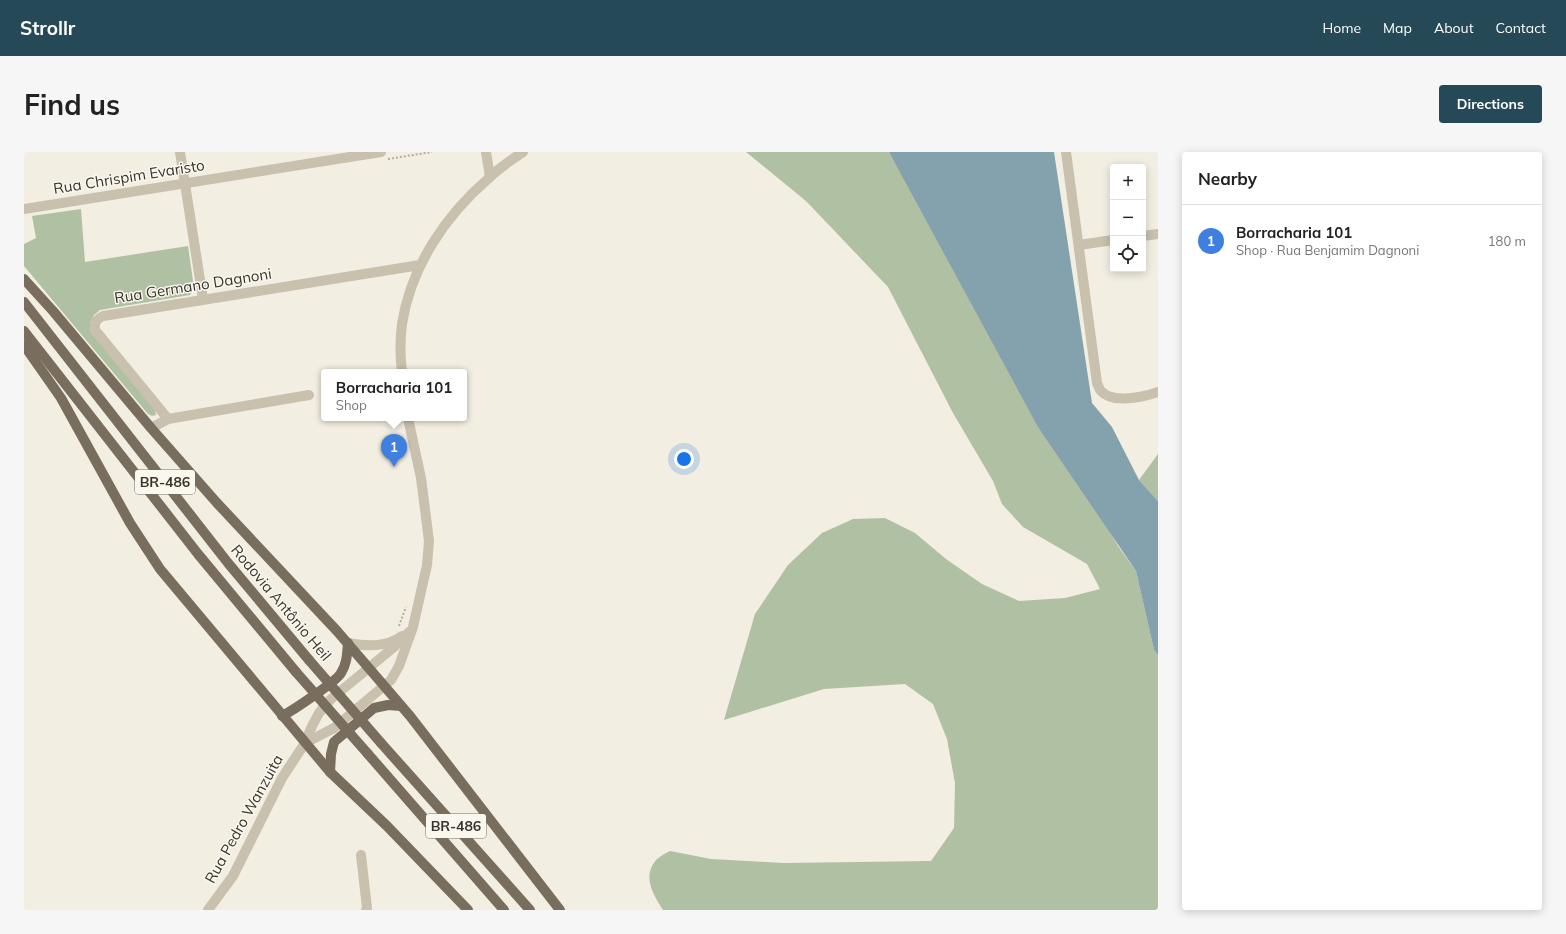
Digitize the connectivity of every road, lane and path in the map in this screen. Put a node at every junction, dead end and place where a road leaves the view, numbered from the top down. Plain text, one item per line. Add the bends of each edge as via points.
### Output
1 (180, 152) edge
2 (432, 152) edge
3 (486, 152) edge
4 (523, 152) edge
5 (1066, 152) edge
6 (383, 156) edge
7 (490, 177) junction
8 (185, 184) junction
9 (24, 209) edge
10 (1158, 234) edge
11 (1146, 236) edge
12 (1110, 240) edge
13 (1079, 245) junction
14 (420, 265) junction
15 (24, 279) edge
16 (203, 299) junction
17 (24, 302) edge
18 (24, 331) edge
19 (24, 345) edge
20 (402, 369) edge
21 (1158, 392) edge
22 (309, 395) dead end
23 (168, 419) junction
24 (409, 421) edge
25 (151, 428) junction
26 (407, 603) dead end
27 (413, 627) junction
28 (398, 630) dead end
29 (348, 643) junction
30 (369, 667) junction
31 (385, 686) junction
32 (401, 706) junction
33 (282, 716) junction
34 (305, 743) junction
35 (330, 772) junction
36 (361, 855) dead end
37 (208, 910) edge
38 (366, 910) edge
39 (468, 910) edge
40 (504, 910) edge
41 (530, 910) edge
42 (560, 910) edge

1 - 8 street
2 - 6 path
3 - 7 street
4 - 7 street
5 - 13 street
6 - 8 street, Rua Chrispim Evaristo
7 - 14 street via 465,200 442,228
8 - 9 street, Rua Chrispim Evaristo
8 - 16 street
10 - 11 street
12 - 13 street
13 - 21 street via 1097,382 1101,391 1117,399
14 - 16 street, Rua Germano Dagnoni
14 - 20 street via 402,324
15 - 25 main road
16 - 23 street, Rua Germano Dagnoni via 103,316 96,320 94,325 95,330
17 - 41 main road, Rodovia Antônio Heil / BR-486, bridge via 228,563 381,743
18 - 40 main road, BR-486, bridge via 198,554 296,672
19 - 33 main road via 60,398 130,523 160,568
22 - 23 street
23 - 25 street
24 - 27 street via 421,478 429,541 427,565
25 - 29 main road via 222,509
26 - 28 path
27 - 29 street via 399,638 382,644 365,646
27 - 30 street, Rua Pedro Wanzuita
27 - 31 street via 399,666
29 - 30 main road
29 - 33 main road via 346,664 340,675
30 - 31 main road
30 - 34 street, Rua Pedro Wanzuita via 323,708
31 - 32 main road
31 - 34 street via 334,728
32 - 35 main road via 374,708 334,742
32 - 42 main road
33 - 34 main road
34 - 35 main road
34 - 37 street, Rua Pedro Wanzuita via 282,778 233,876
35 - 39 main road via 387,826
36 - 38 street

